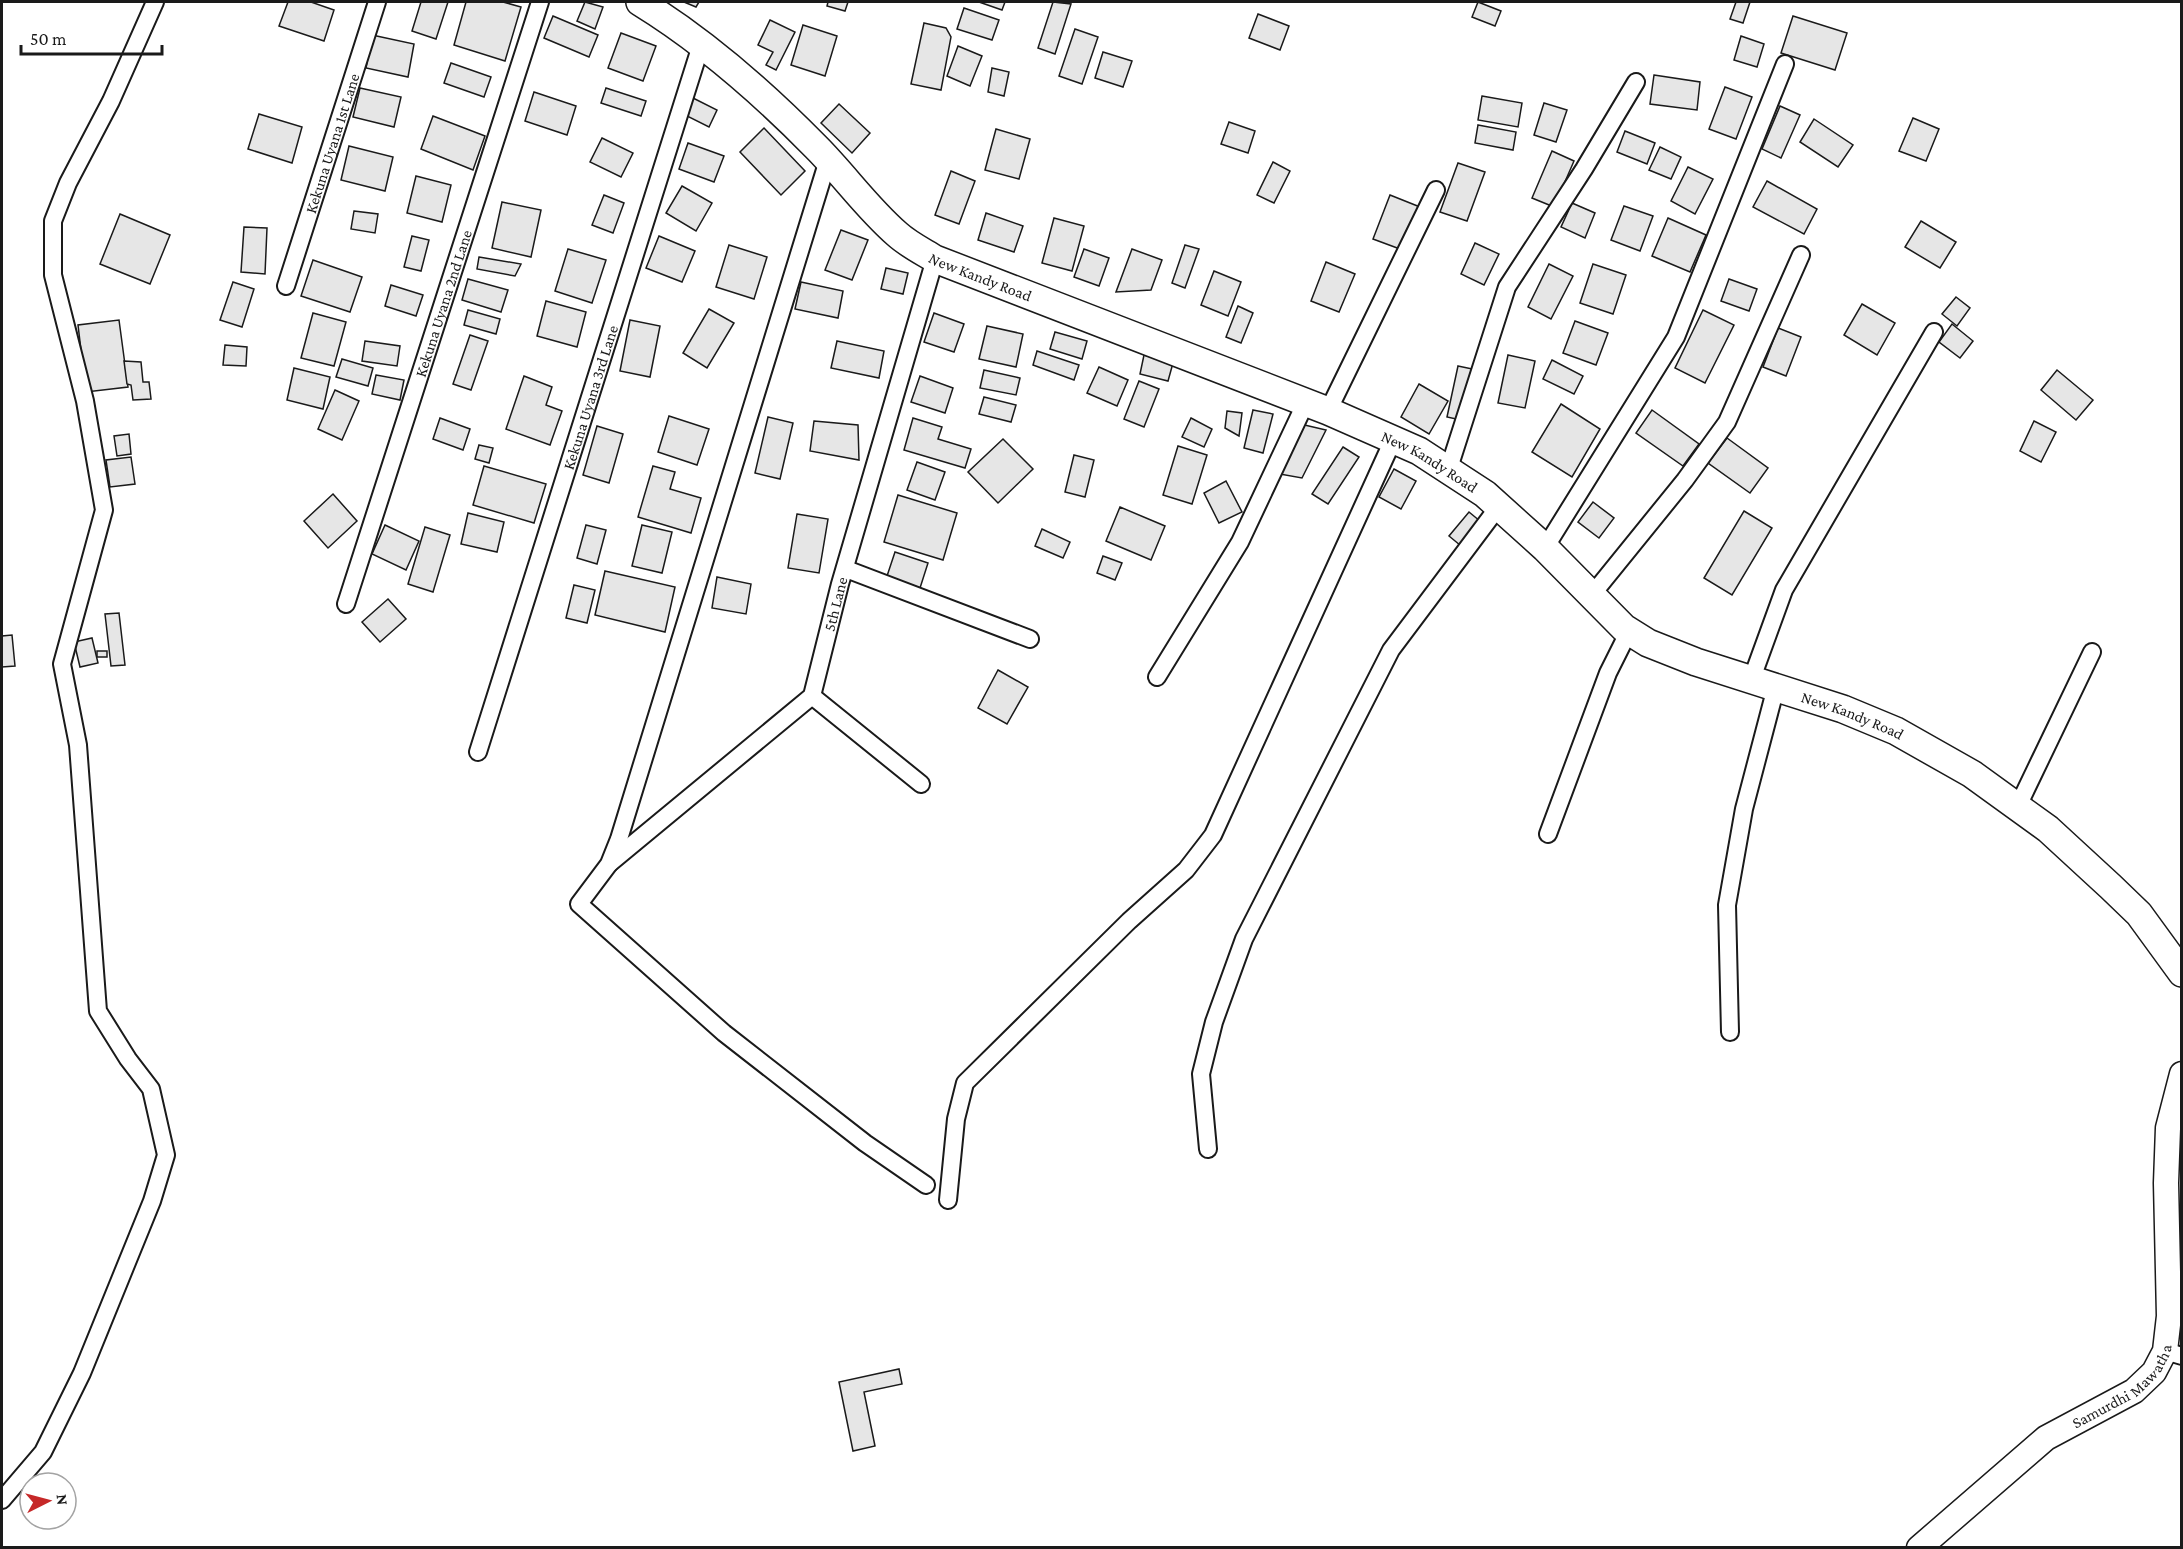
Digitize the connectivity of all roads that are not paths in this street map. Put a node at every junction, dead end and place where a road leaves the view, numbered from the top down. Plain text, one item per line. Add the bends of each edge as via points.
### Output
1 (155, 2) edge
2 (377, 2) edge
3 (540, 2) edge
4 (640, 2) edge
5 (702, 42) junction
6 (1785, 64) dead end
7 (1636, 82) dead end
8 (828, 160) junction
9 (1436, 190) dead end
10 (1801, 255) dead end
11 (935, 259) junction
12 (286, 286) dead end
13 (1934, 332) dead end
14 (1317, 407) junction
15 (1394, 438) junction
16 (1449, 468) junction
17 (1499, 506) junction
18 (1545, 548) junction
19 (846, 569) junction
20 (1591, 596) junction
21 (346, 604) dead end
22 (1629, 631) junction
23 (1030, 639) dead end
24 (2092, 652) dead end
25 (1157, 676) dead end
26 (1764, 682) junction
27 (812, 696) junction
28 (478, 752) dead end
29 (921, 784) dead end
30 (2018, 806) junction
31 (1548, 834) dead end
32 (609, 864) junction
33 (2181, 973) edge
34 (1730, 1032) dead end
35 (2181, 1074) edge
36 (1208, 1149) dead end
37 (926, 1185) dead end
38 (948, 1200) dead end
39 (2173, 1353) edge
40 (2, 1500) edge
41 (1919, 1548) edge

1 - 40 street via 53,221 53,275 85,401 104,510 62,664 78,745 98,1011 151,1089 166,1155 152,1201 82,1373 43,1452
2 - 12 street, Kekuna Uyana 1st Lane
3 - 21 street, Kekuna Uyana 2nd Lane
4 - 5 main road, New Kandy Road
5 - 8 main road, New Kandy Road
5 - 28 street, Kekuna Uyana 3rd Lane
6 - 18 street via 1676,337
7 - 16 street via 1507,287
8 - 11 main road, New Kandy Road via 899,236
8 - 32 street
9 - 14 street
10 - 20 street via 1727,422
11 - 14 main road, New Kandy Road
11 - 19 street, 5th Lane
13 - 26 street via 1784,590
14 - 15 main road, New Kandy Road
14 - 25 street
15 - 16 main road, New Kandy Road
15 - 38 street via 1213,835 1186,870 965,1083 956,1119
16 - 17 main road, New Kandy Road
17 - 18 main road, New Kandy Road
17 - 36 street via 1391,650 1244,939 1214,1022 1201,1074
18 - 20 main road, New Kandy Road
19 - 23 street
19 - 27 street, 5th Lane
20 - 22 main road, New Kandy Road
22 - 26 main road, New Kandy Road via 1696,662
22 - 31 street via 1608,673
24 - 30 street
26 - 30 main road, New Kandy Road via 1896,731 1955,763
26 - 34 street via 1727,904
27 - 29 street
27 - 32 street
30 - 33 main road, New Kandy Road via 2139,914
32 - 37 street via 579,904 724,1033 865,1143
35 - 39 main road, Samurdhi Mawatha via 2168,1128 2166,1183
39 - 41 main road, Samurdhi Mawatha via 2134,1391 2046,1438

